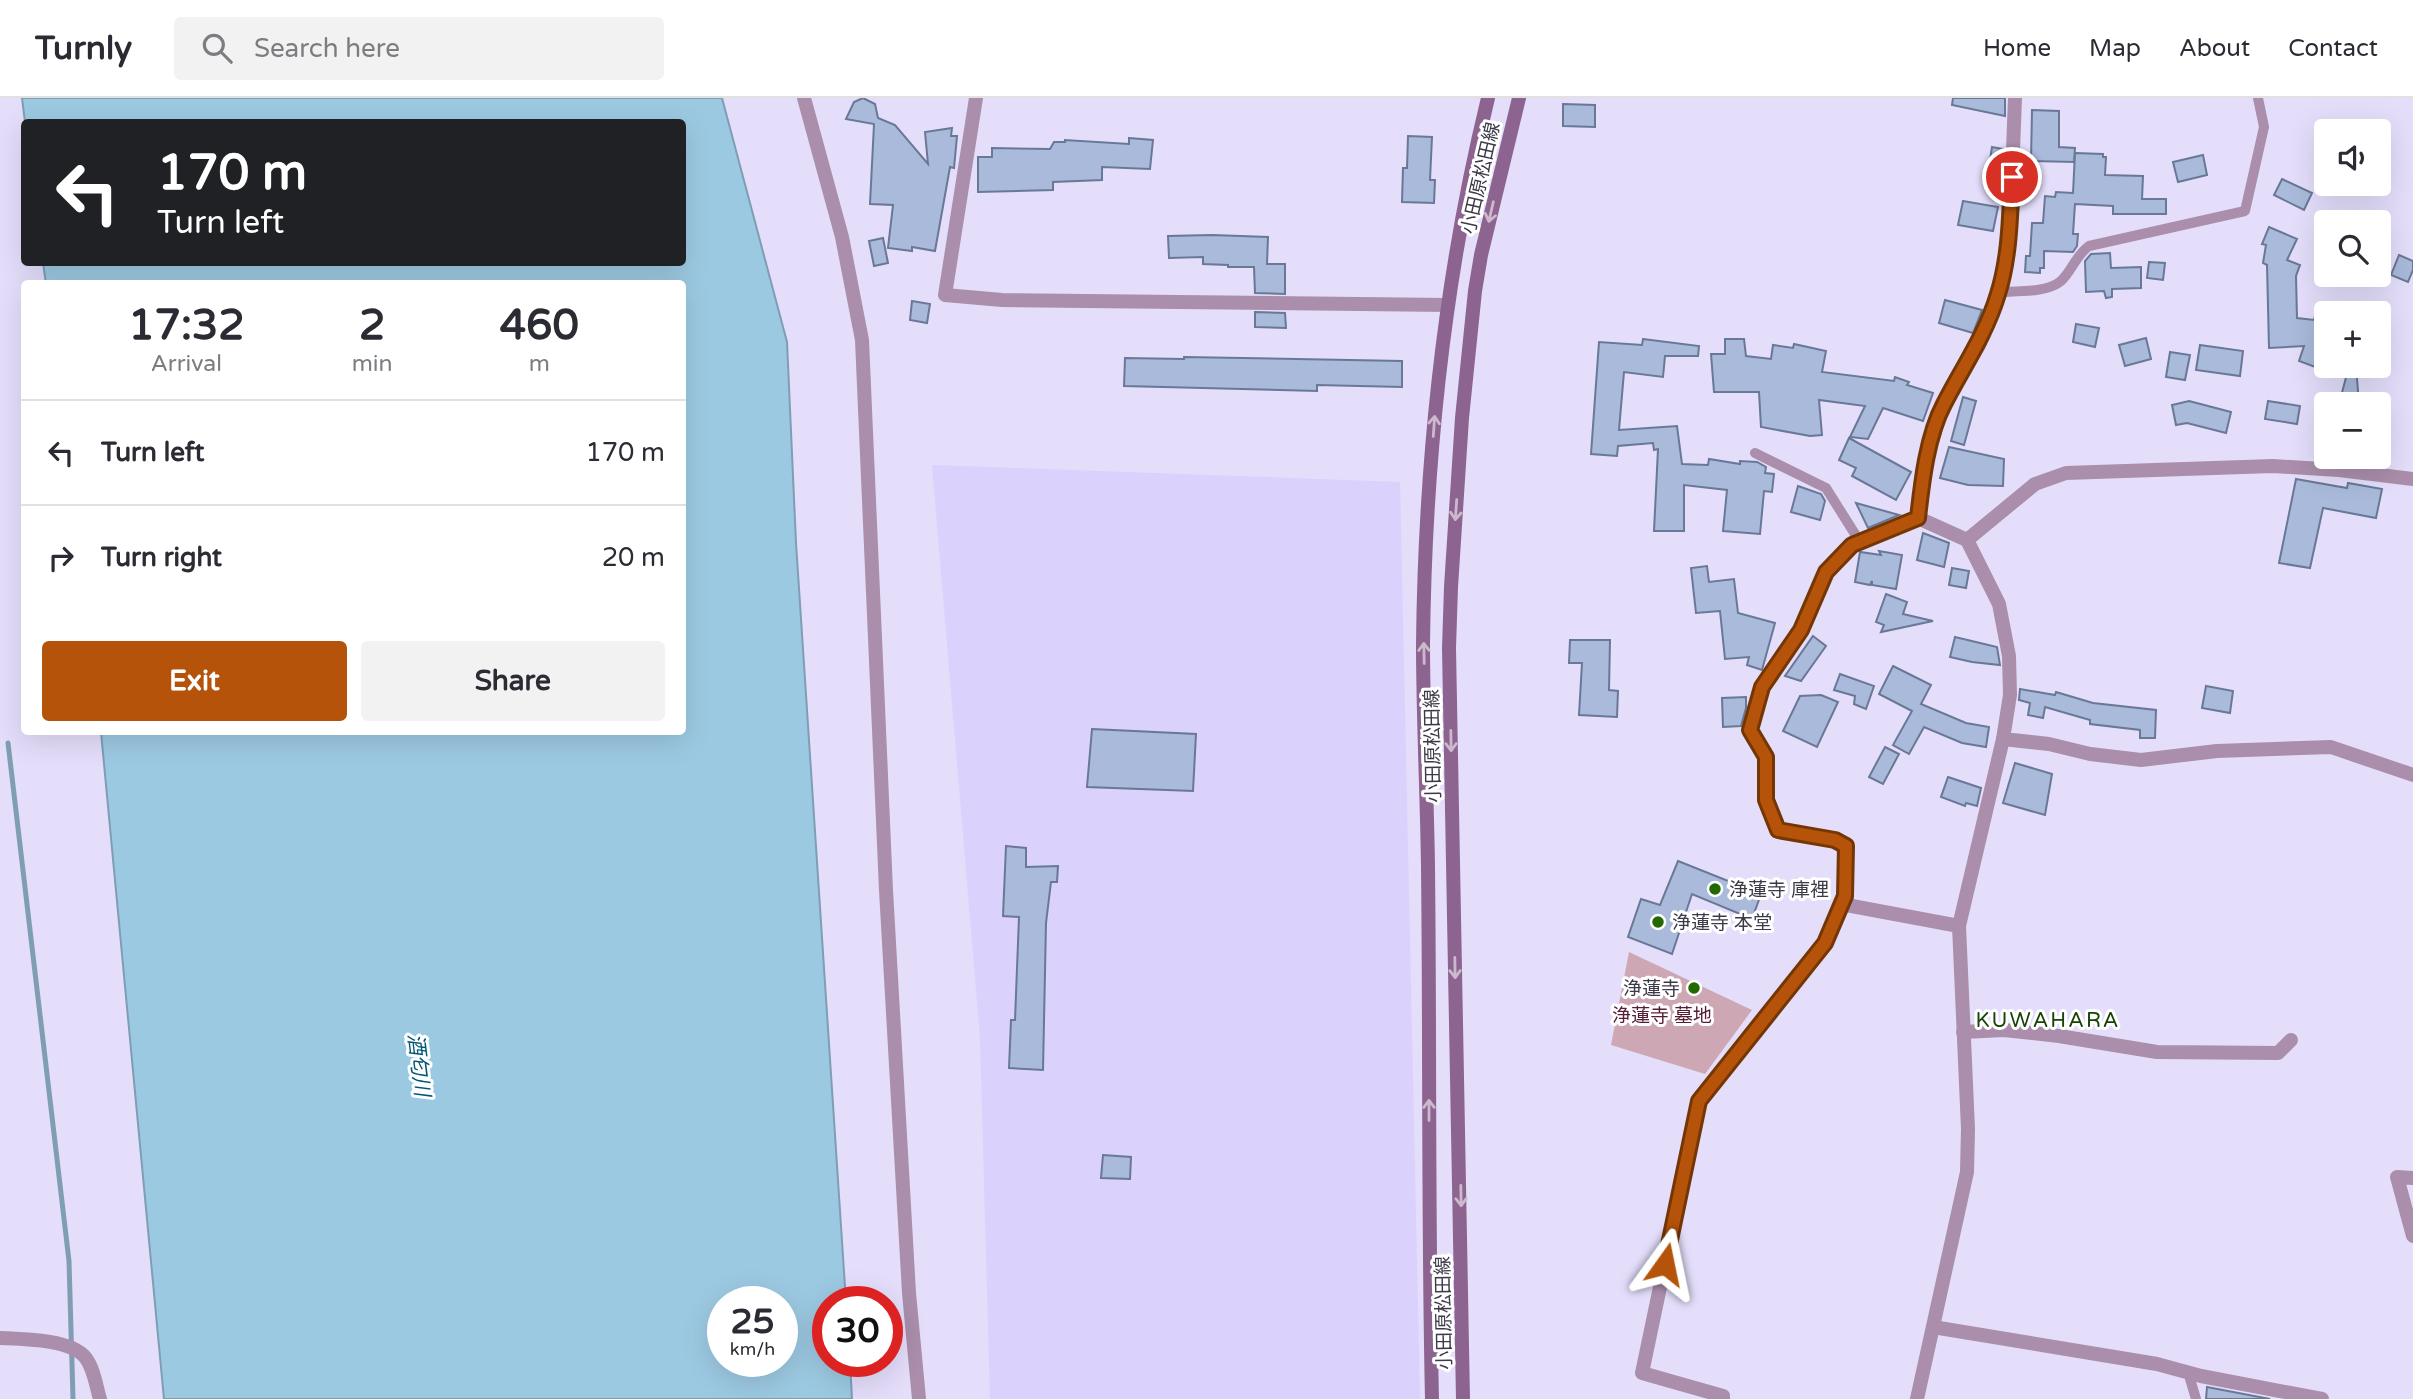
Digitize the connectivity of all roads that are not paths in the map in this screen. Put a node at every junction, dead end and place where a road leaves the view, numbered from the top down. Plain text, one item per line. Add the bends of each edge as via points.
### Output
1 (804, 98) edge
2 (976, 98) edge
3 (1488, 98) edge
4 (1519, 98) edge
5 (2015, 98) edge
6 (2258, 98) edge
7 (1999, 292) junction
8 (1448, 305) junction
9 (1755, 453) dead end
10 (2413, 479) edge
11 (1918, 518) junction
12 (1967, 540) junction
13 (1860, 542) junction
14 (2003, 739) junction
15 (2413, 775) edge
16 (1842, 904) junction
17 (1959, 926) junction
18 (1963, 1032) junction
19 (2291, 1040) dead end
20 (2413, 1178) edge
21 (2413, 1236) edge
22 (1933, 1326) junction
23 (0, 1338) edge
24 (2188, 1372) junction
25 (100, 1399) edge
26 (919, 1399) edge
27 (1432, 1399) edge
28 (1463, 1399) edge
29 (1723, 1399) edge
30 (1917, 1399) edge
31 (2196, 1399) edge
32 (2322, 1399) edge

1 - 26 street via 842,237 862,340 886,890
2 - 8 street via 945,295 1002,300
3 - 8 main road, 小田原松田線 via 1468,183
4 -> 28 main road, 小田原松田線 via 1475,291 1451,587
5 - 7 street via 2010,229
6 - 7 lane via 2264,127 2245,211 2089,246 2062,281 2050,287
7 - 11 street via 1979,345 1943,406 1924,467
27 -> 8 main road, 小田原松田線 via 1423,645 1436,387
9 - 13 lane via 1826,488
10 - 12 street via 2273,466 2066,473 2035,484
11 - 12 street
11 - 13 street
12 - 14 street via 1999,604 2009,656 2010,695
13 - 16 street via 1826,572 1801,630 1762,687 1750,730 1766,757 1766,800 1778,830 1846,846
14 - 15 street via 2141,760 2217,751 2330,747
14 - 17 street
16 - 17 street
16 - 29 street via 1825,943 1699,1101 1642,1373
17 - 18 street
18 - 19 street via 2004,1030 2157,1052 2278,1053
18 - 22 street via 1967,1172
20 - 21 street via 2397,1177
22 - 24 street
22 - 30 street
23 - 25 street via 74,1348 86,1357
24 - 31 lane
24 - 32 street

